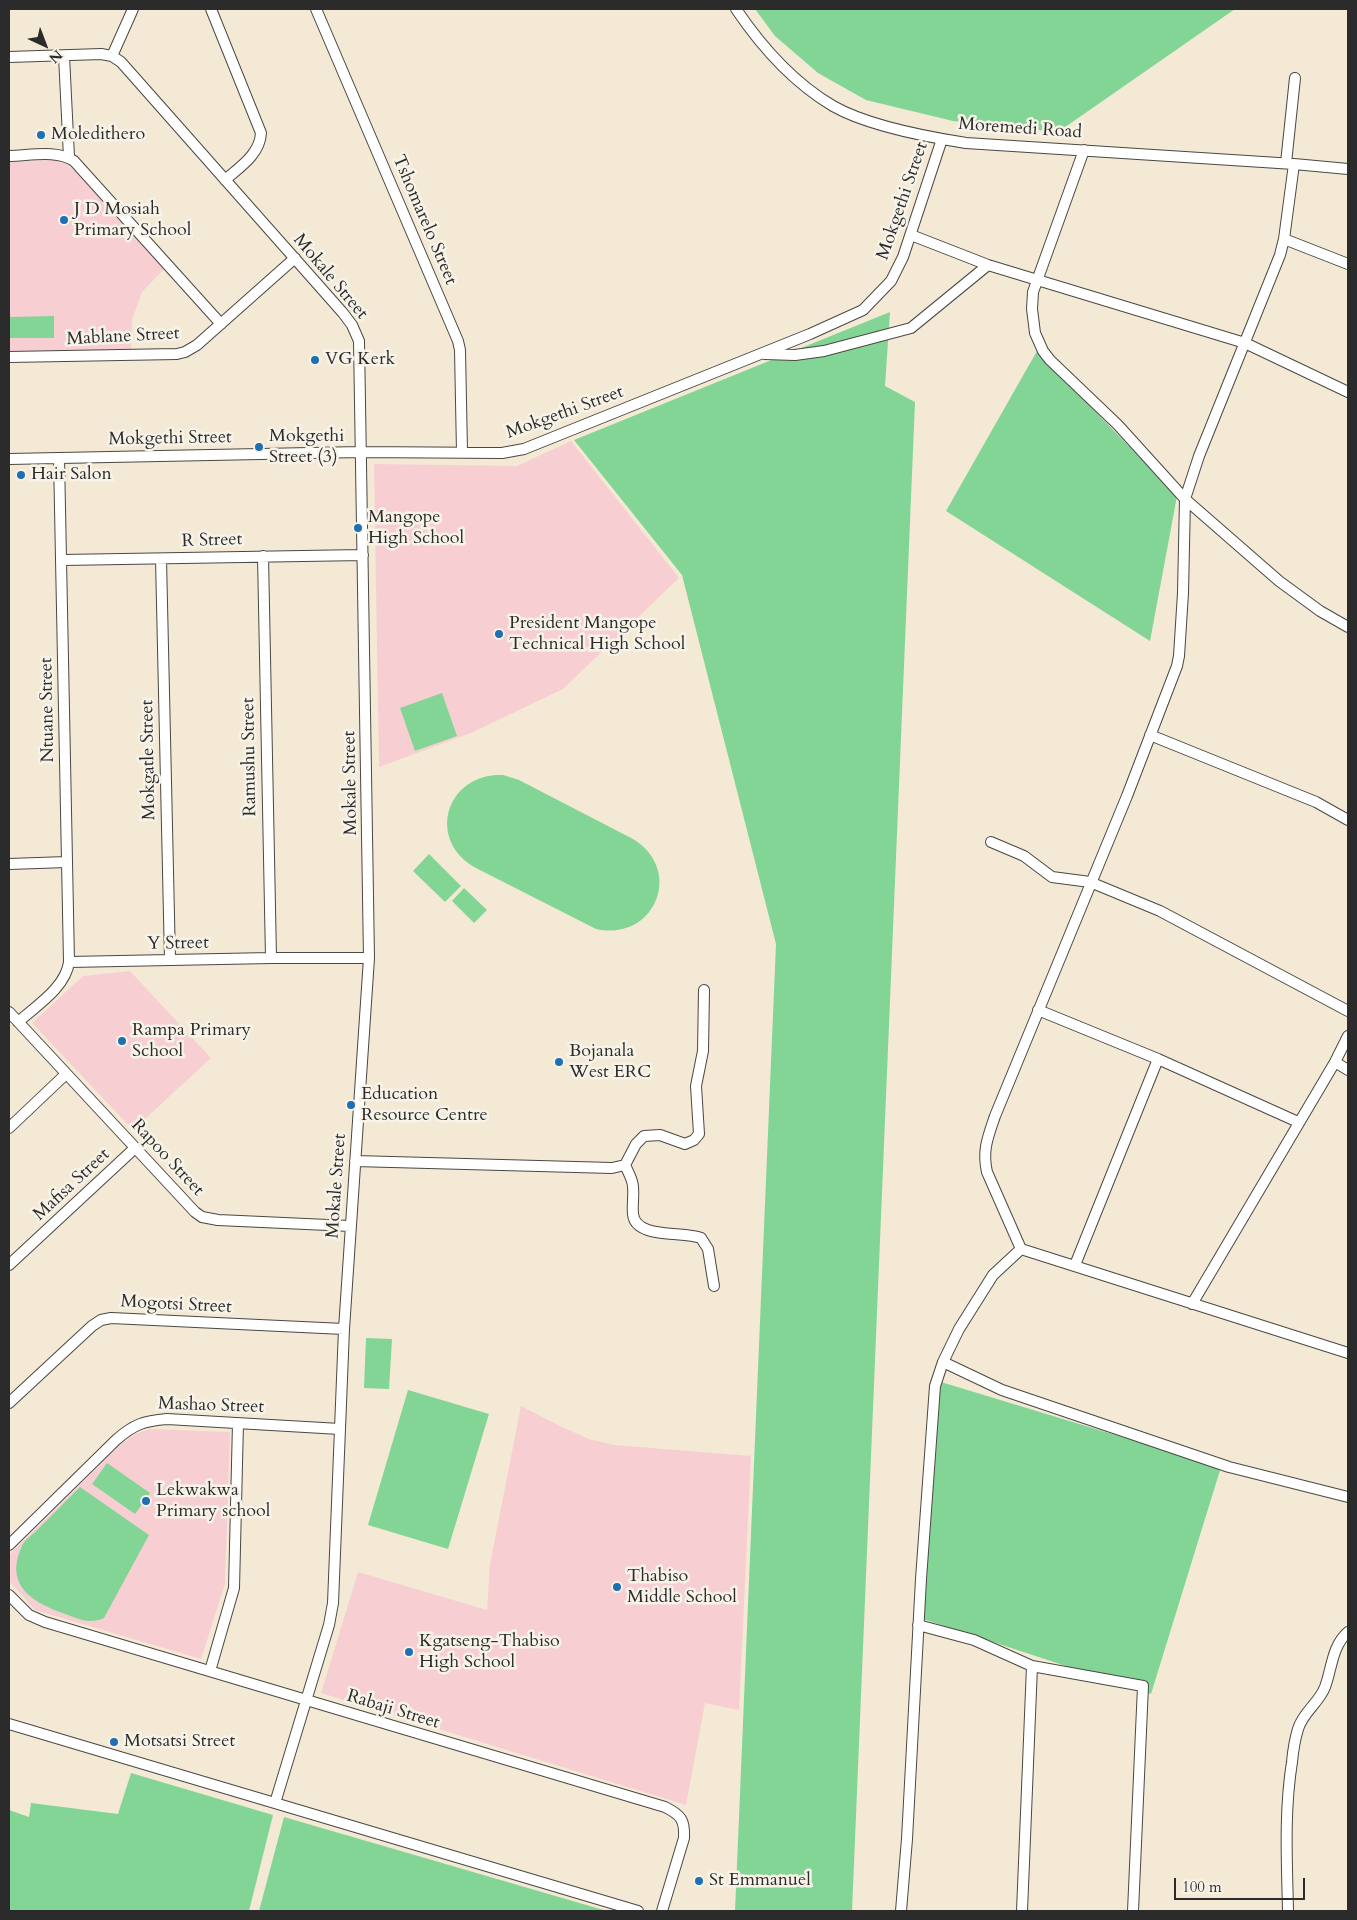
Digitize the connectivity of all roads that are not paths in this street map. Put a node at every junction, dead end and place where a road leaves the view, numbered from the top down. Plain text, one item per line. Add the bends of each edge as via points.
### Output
1 (133, 9) edge
2 (211, 9) edge
3 (316, 9) edge
4 (736, 9) edge
5 (64, 56) junction
6 (112, 56) junction
7 (9, 58) edge
8 (1295, 78) dead end
9 (942, 139) junction
10 (1084, 150) junction
11 (9, 156) edge
12 (68, 158) junction
13 (1290, 163) junction
14 (1348, 169) edge
15 (225, 180) junction
16 (911, 235) junction
17 (1284, 239) junction
18 (295, 258) junction
19 (1348, 264) edge
20 (988, 265) junction
21 (1037, 280) junction
22 (221, 324) junction
23 (1245, 343) junction
24 (760, 354) junction
25 (9, 358) edge
26 (1348, 392) edge
27 (361, 452) junction
28 (462, 452) junction
29 (60, 458) junction
30 (9, 459) edge
31 (1185, 499) junction
32 (363, 555) junction
33 (263, 556) junction
34 (161, 559) junction
35 (62, 560) junction
36 (1348, 627) edge
37 (1150, 735) junction
38 (1348, 820) edge
39 (991, 842) dead end
40 (67, 862) junction
41 (9, 864) edge
42 (1090, 882) junction
43 (271, 958) junction
44 (369, 958) junction
45 (170, 960) junction
46 (69, 962) junction
47 (704, 990) dead end
48 (1038, 1010) junction
49 (1348, 1011) edge
50 (9, 1012) edge
51 (18, 1022) junction
52 (1348, 1036) edge
53 (1158, 1059) junction
54 (1334, 1062) junction
55 (1348, 1070) edge
56 (66, 1074) junction
57 (1298, 1122) junction
58 (9, 1128) edge
59 (135, 1148) junction
60 (355, 1161) junction
61 (625, 1165) junction
62 (350, 1226) junction
63 (1021, 1249) junction
64 (1076, 1265) junction
65 (9, 1266) edge
66 (714, 1286) dead end
67 (1192, 1304) junction
68 (344, 1329) junction
69 (1348, 1352) edge
70 (943, 1362) junction
71 (9, 1403) edge
72 (238, 1423) junction
73 (340, 1429) junction
74 (1348, 1497) edge
75 (9, 1544) edge
76 (9, 1595) edge
77 (918, 1625) junction
78 (1348, 1632) edge
79 (1032, 1666) junction
80 (210, 1671) junction
81 (306, 1701) junction
82 (9, 1724) edge
83 (274, 1803) junction
84 (638, 1911) edge
85 (662, 1911) edge
86 (901, 1911) edge
87 (1022, 1911) edge
88 (1134, 1911) edge
89 (1288, 1911) edge

1 - 6 street
2 - 15 street via 261,132 259,147
3 - 28 street, Tshomarelo Street via 458,341
4 - 9 street, Moremedi Road via 781,63 833,106 860,119
5 - 6 street
5 - 7 street
5 - 12 street
6 - 15 street, Mokale Street
8 - 13 street
9 - 10 street, Moremedi Road
9 - 16 street, Mokgethi Street
10 - 13 street, Moremedi Road
10 - 21 street
11 - 12 street
12 - 22 street via 78,165
13 - 14 street, Moremedi Road
13 - 17 street
15 - 18 street, Mokale Street
16 - 20 street
16 - 24 street, Mokgethi Street via 891,280 863,310
17 - 19 street
17 - 23 street
18 - 22 street, Mablane Street
18 - 27 street, Mokale Street via 357,334
20 - 21 street
20 - 24 street via 911,328 804,354
21 - 23 street
21 - 31 street via 1033,292 1033,322 1043,351 1118,425
22 - 25 street, Mablane Street via 191,349 177,354
23 - 26 street
23 - 31 street
24 - 28 street, Mokgethi Street via 524,449 502,453
27 - 28 street, Mokgethi Street
27 - 29 street, Mokgethi Street
27 - 32 street, Mokale Street
29 - 30 street, Mokgethi Street
29 - 35 street, Ntuane Street
31 - 36 street via 1279,581
31 - 37 street via 1184,593 1179,656
32 - 33 street, R Street
32 - 44 street, Mokale Street
33 - 34 street, R Street
33 - 43 street, Ramushu Street
34 - 35 street, R Street
34 - 45 street, Mokgatle Street
35 - 40 street, Ntuane Street
37 - 38 street via 1316,802
37 - 42 street
39 - 42 street via 1024,856 1052,877
40 - 41 street
40 - 46 street, Ntuane Street
42 - 48 street
42 - 49 street via 1160,911
43 - 44 street, Y Street
43 - 45 street, Y Street
44 - 60 street, Mokale Street
45 - 46 street, Y Street
46 - 51 street via 62,982
47 - 61 street via 703,1051 696,1086 699,1134 685,1144 660,1135 644,1136
48 - 53 street
48 - 63 street via 985,1147 988,1172
50 - 51 street, Rapoo Street
51 - 56 street, Rapoo Street
52 - 54 street
53 - 57 street
53 - 64 street
54 - 55 street
54 - 57 street
56 - 58 street
56 - 59 street, Rapoo Street
57 - 67 street
59 - 62 street, Rapoo Street via 202,1217 223,1221
59 - 65 street, Mafisa Street
60 - 61 street via 612,1168
60 - 62 street, Mokale Street
61 - 66 street via 633,1187 633,1215 637,1224 647,1231 701,1238 708,1249
62 - 68 street, Mokale Street
63 - 64 street
63 - 70 street via 992,1275
64 - 67 street
67 - 69 street
68 - 71 street, Mogotsi Street via 106,1319 92,1326
68 - 73 street, Mokale Street
70 - 74 street via 1002,1390 1229,1467
70 - 77 street via 933,1401
72 - 73 street, Mashao Street
72 - 75 street, Mashao Street via 167,1419 140,1422 116,1440
72 - 80 street via 234,1588
73 - 81 street, Mokale Street via 333,1603
76 - 80 street, Rabaji Street via 29,1615 45,1622
77 - 79 street via 974,1640
77 - 86 street
78 - 89 street via 1335,1650 1324,1690 1298,1727 1287,1815
79 - 87 street
79 - 88 street via 1143,1686
80 - 81 street, Rabaji Street
81 - 83 street
81 - 85 street, Rabaji Street via 673,1811 683,1821 684,1838
82 - 83 street
83 - 84 street

